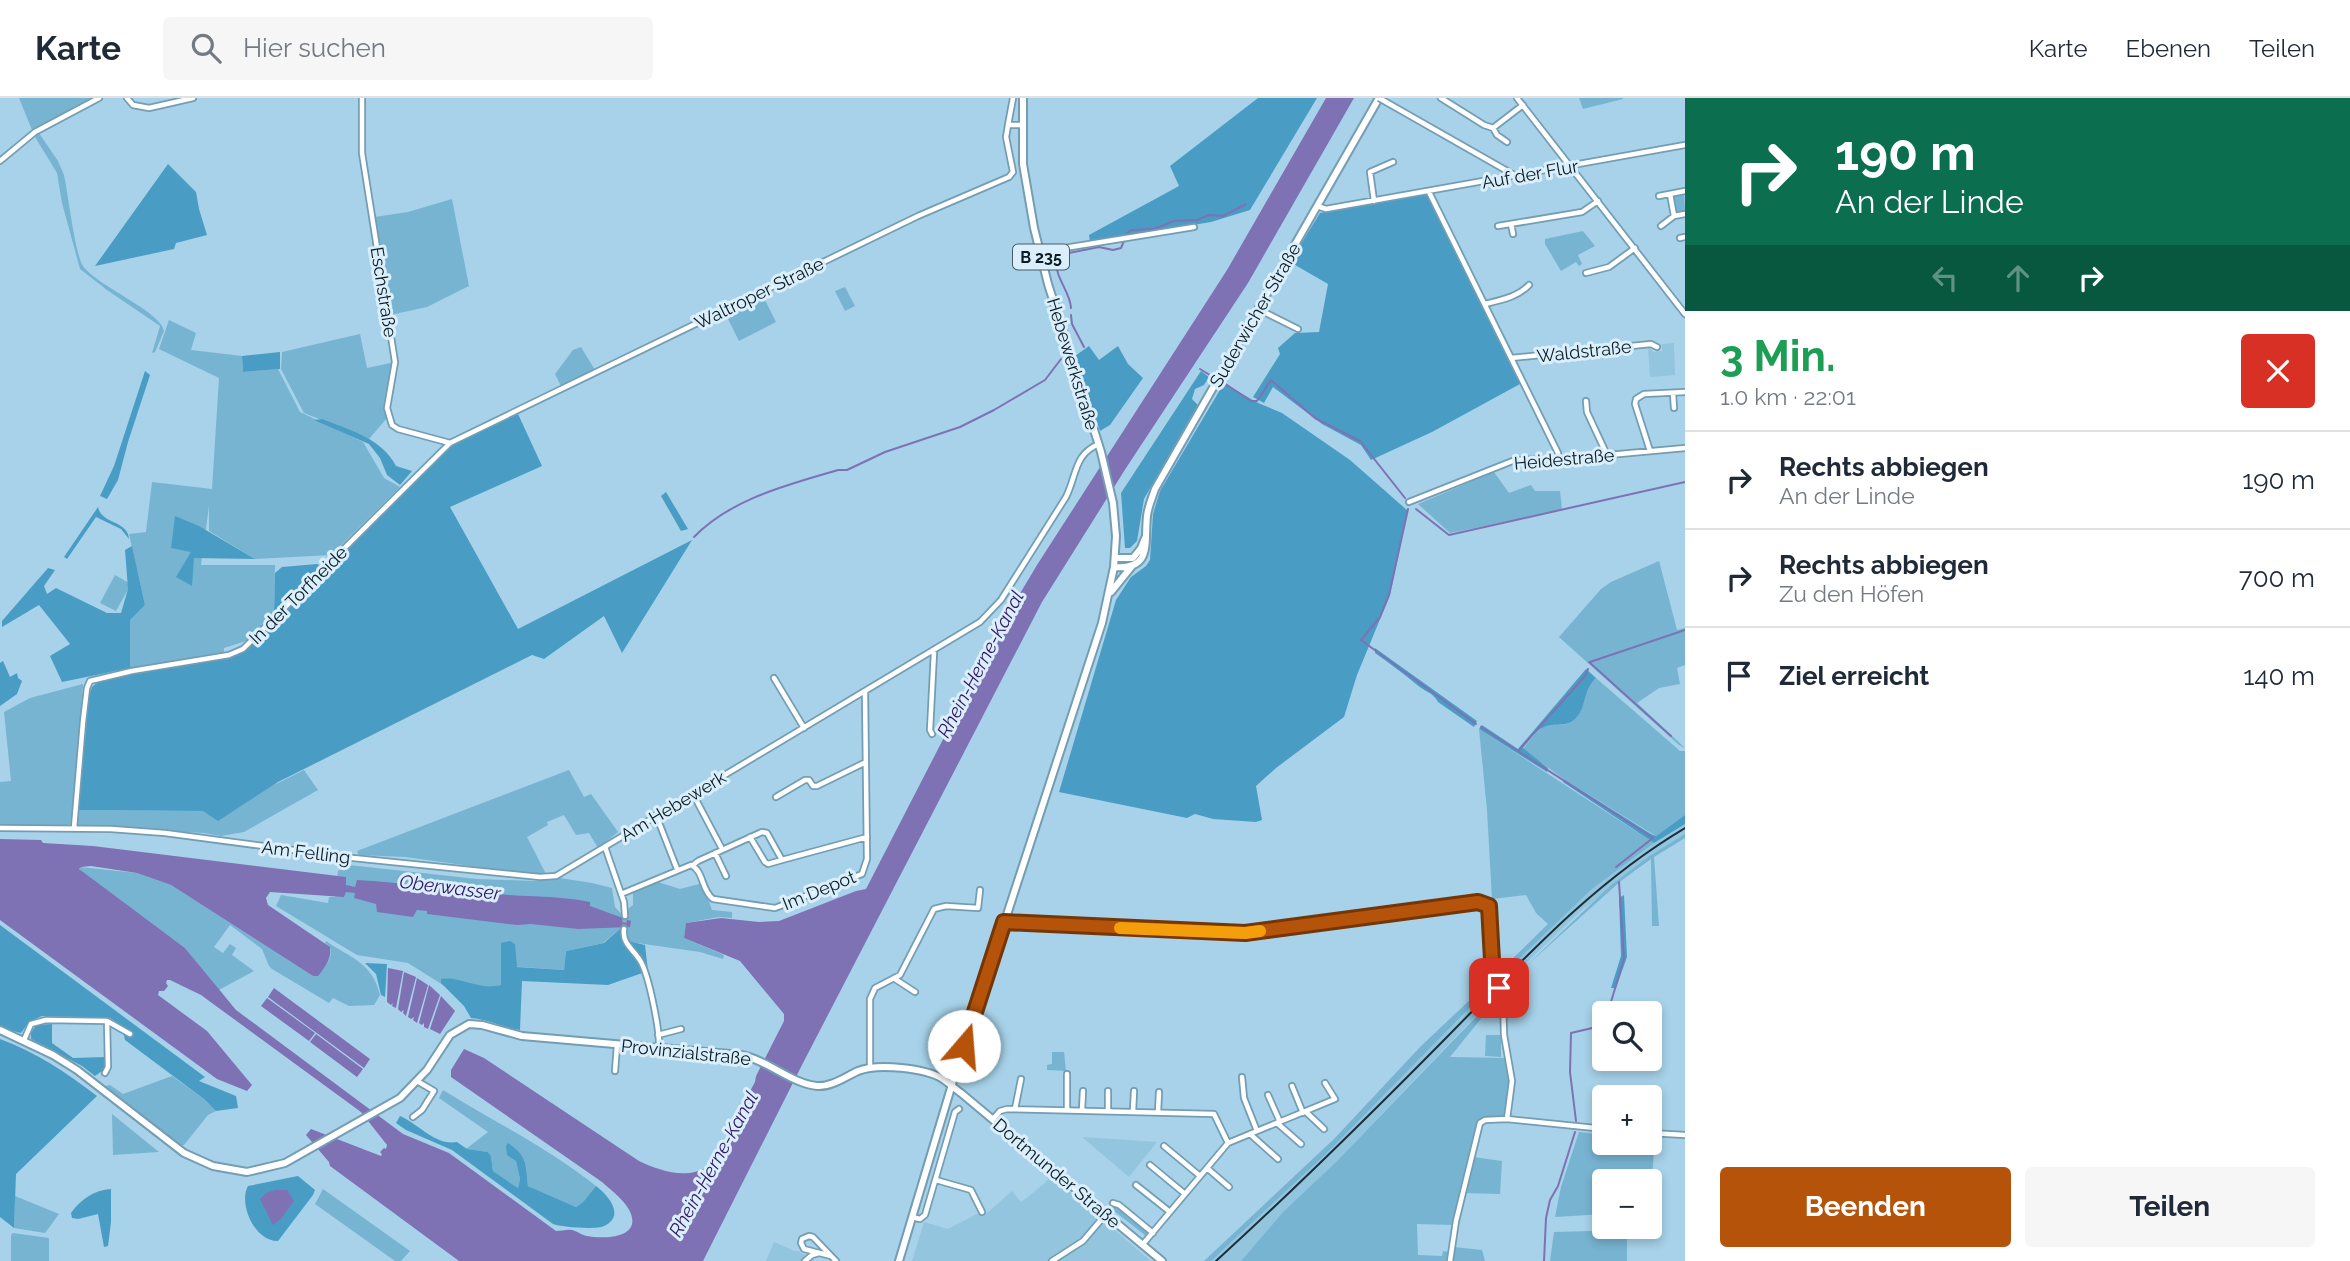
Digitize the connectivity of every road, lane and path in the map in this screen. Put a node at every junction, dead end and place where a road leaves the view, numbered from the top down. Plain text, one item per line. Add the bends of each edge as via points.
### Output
1 (99, 98) edge
2 (127, 98) edge
3 (193, 98) edge
4 (362, 98) edge
5 (1013, 98) edge
6 (1023, 98) edge
7 (1441, 98) edge
8 (1517, 98) edge
9 (1381, 99) edge
10 (1447, 100) edge
11 (1523, 105) junction
12 (1008, 125) junction
13 (1022, 125) junction
14 (1493, 128) junction
15 (1507, 142) dead end
16 (1685, 145) edge
17 (0, 162) edge
18 (1392, 162) dead end
19 (1497, 165) junction
20 (1571, 167) junction
21 (1516, 176) junction
22 (1494, 180) junction
23 (1685, 191) edge
24 (1429, 192) junction
25 (1670, 194) junction
26 (1659, 196) dead end
27 (1374, 201) junction
28 (1598, 201) junction
29 (1317, 206) junction
30 (1685, 214) edge
31 (1674, 216) junction
32 (1511, 224) junction
33 (1498, 226) dead end
34 (1661, 226) dead end
35 (1194, 227) dead end
36 (1513, 234) dead end
37 (1635, 248) junction
38 (1039, 253) junction
39 (1586, 273) dead end
40 (1530, 285) dead end
41 (1485, 304) junction
42 (1258, 309) junction
43 (1685, 314) edge
44 (1298, 329) dead end
45 (1657, 347) dead end
46 (1511, 358) junction
47 (1685, 392) edge
48 (1673, 393) junction
49 (1586, 401) dead end
50 (1674, 408) dead end
51 (450, 443) junction
52 (1100, 448) junction
53 (1685, 448) edge
54 (1650, 451) junction
55 (1607, 455) junction
56 (1558, 460) junction
57 (1409, 502) dead end
58 (1146, 536) junction
59 (1115, 558) junction
60 (1132, 566) junction
61 (1114, 567) junction
62 (1110, 593) junction
63 (934, 651) junction
64 (774, 678) dead end
65 (865, 692) junction
66 (804, 728) junction
67 (932, 734) dead end
68 (864, 764) junction
69 (693, 794) junction
70 (776, 797) dead end
71 (656, 815) junction
72 (0, 828) edge
73 (74, 828) junction
74 (750, 837) junction
75 (867, 837) junction
76 (605, 847) junction
77 (721, 847) dead end
78 (715, 853) junction
79 (782, 860) junction
80 (694, 865) junction
81 (677, 869) junction
82 (726, 876) dead end
83 (980, 890) dead end
84 (621, 894) junction
85 (625, 916) tunnel mouth
86 (1004, 922) junction
87 (624, 929) tunnel mouth
88 (895, 979) junction
89 (915, 992) dead end
90 (107, 1021) junction
91 (681, 1029) dead end
92 (0, 1030) edge
93 (130, 1034) dead end
94 (658, 1035) junction
95 (24, 1040) junction
96 (617, 1045) junction
97 (659, 1048) junction
98 (870, 1068) junction
99 (615, 1071) dead end
100 (105, 1073) dead end
101 (1067, 1074) dead end
102 (1242, 1076) dead end
103 (1021, 1079) dead end
104 (417, 1082) junction
105 (1325, 1083) dead end
106 (1292, 1086) dead end
107 (952, 1087) junction
108 (1083, 1091) dead end
109 (1108, 1091) dead end
110 (1134, 1091) dead end
111 (1159, 1092) dead end
112 (1268, 1095) dead end
113 (959, 1109) dead end
114 (1015, 1109) junction
115 (1067, 1110) junction
116 (1082, 1110) junction
117 (1108, 1111) junction
118 (1133, 1111) junction
119 (1158, 1112) junction
120 (1304, 1112) junction
121 (413, 1117) dead end
122 (992, 1119) junction
123 (1507, 1119) junction
124 (1278, 1123) junction
125 (1592, 1128) edge
126 (1324, 1129) dead end
127 (1257, 1131) junction
128 (1250, 1134) junction
129 (1662, 1134) edge
130 (1685, 1135) edge
131 (1228, 1143) junction
132 (1301, 1144) dead end
133 (1164, 1146) dead end
134 (1278, 1159) dead end
135 (1150, 1165) dead end
136 (1207, 1168) junction
137 (1200, 1176) junction
138 (936, 1180) junction
139 (1136, 1185) dead end
140 (1229, 1187) dead end
141 (1185, 1194) junction
142 (1113, 1203) dead end
143 (982, 1212) dead end
144 (1170, 1212) junction
145 (1106, 1214) junction
146 (911, 1217) junction
147 (1153, 1233) junction
148 (1143, 1244) junction
149 (820, 1253) junction
150 (831, 1256) junction
151 (806, 1261) edge
152 (836, 1261) edge
153 (899, 1261) edge
154 (1052, 1261) edge
155 (1162, 1261) edge
156 (1450, 1261) edge

1 - 17 street via 35,132
2 - 3 street via 133,105 149,108
4 - 51 street, Eschstraße via 362,153 395,362 388,417 398,429
5 - 12 street
6 - 13 main road, Hebewerkstraße / B 235
7 - 10 street
8 - 11 street
9 - 19 street
9 - 29 main road, Suderwicher Straße
10 - 14 street
11 - 14 street
11 - 20 street
12 - 13 street
12 - 51 street, Waltroper Straße via 1013,172 1009,177
13 - 38 main road, Hebewerkstraße / B 235 via 1026,191
14 - 15 street
16 - 20 street, Auf der Flur
18 - 27 street via 1370,172
19 - 21 street
19 - 22 street
20 - 21 street, Auf der Flur
20 - 28 street
21 - 22 street, Auf der Flur
22 - 24 street, Auf der Flur
23 - 25 street
24 - 27 street, Auf der Flur
24 - 41 street
25 - 26 street
25 - 31 street
27 - 29 street, Auf der Flur via 1326,209
28 - 32 street via 1582,212
28 - 37 street
29 - 42 main road, Suderwicher Straße
30 - 31 street
31 - 34 street
32 - 33 street
32 - 36 street
35 - 38 street
37 - 39 street via 1609,267
37 - 43 street
38 - 52 main road, Hebewerkstraße / B 235
40 - 41 street
41 - 46 street
42 - 44 street
42 - 58 main road, Suderwicher Straße via 1155,489
45 - 46 street, Waldstraße
46 - 56 street
47 - 48 street
48 - 50 street
48 - 54 street via 1644,394 1636,399
49 - 55 street
51 - 73 street, In der Torfheide via 243,649 90,681
52 - 59 main road, B 235 via 1113,503
52 - 63 street, Hebewerkstraße via 1085,451 1079,458 1066,497 991,612
53 - 54 street, Heidestraße
54 - 55 street, Heidestraße
55 - 56 street, Heidestraße
56 - 57 street, Heidestraße via 1515,460
58 - 59 main road via 1133,558
58 - 60 main road, Suderwicher Straße via 1146,551
59 - 61 main road, B 235
60 - 61 main road
60 - 62 main road, B 235
61 - 62 main road, B 235
62 - 86 main road, B 235
63 - 65 street, Hebewerkstraße
63 - 67 street
64 - 66 street
65 - 66 street, Am Hebewerk
65 - 68 street, Im Depot
66 - 69 street, Am Hebewerk
68 - 70 street via 817,786 804,780
68 - 75 street, Im Depot
69 - 71 street, Am Hebewerk
69 - 77 street
71 - 76 street, Am Hebewerk
71 - 81 street
72 - 73 street, Am Felling
73 - 76 street, Am Felling via 165,833 549,877
74 - 78 street
74 - 79 street via 765,862
74 - 79 street via 766,833
75 - 79 street
75 - 80 street, Im Depot via 862,874 775,908 713,900
76 - 84 street, Am Hebewerk
78 - 80 street
78 - 82 street
80 - 81 street
81 - 84 street
83 - 88 street via 978,908 934,909
84 - 85 street, Am Hebewerk
86 - 107 main road, B 235
86 - 123 street via 1245,933 1478,902 1489,906 1493,978 1503,995 1512,1081
87 - 94 street via 624,941 641,962
88 - 89 street
88 - 98 street via 875,988 870,999
90 - 93 street
90 - 95 street via 36,1021
90 - 100 street
91 - 94 street
92 - 95 main road
94 - 97 street
95 - 104 main road via 77,1070 166,1141 201,1162 235,1171 259,1171 285,1163 379,1111
96 - 97 main road, Provinzialstraße
96 - 99 street
96 - 104 main road, Provinzialstraße via 522,1036 466,1025 453,1032
97 - 98 main road, Provinzialstraße via 741,1055 824,1086
98 - 107 main road, Provinzialstraße via 932,1074
101 - 115 street
102 - 127 street via 1244,1098
103 - 114 street
104 - 121 street via 434,1091
105 - 120 street via 1335,1099
106 - 120 street
107 - 122 main road, Dortmunder Straße
107 - 146 main road, B 235
108 - 116 street
109 - 117 street
110 - 118 street
111 - 119 street
112 - 124 street
113 - 138 street
114 - 115 street
114 - 122 street via 1000,1111
115 - 116 street
116 - 117 street
117 - 118 street
118 - 119 street
119 - 131 street via 1214,1114
120 - 124 street
120 - 126 street
122 - 145 main road, Dortmunder Straße
123 - 125 street
123 - 156 street via 1480,1123
124 - 127 street
124 - 132 street
127 - 128 street
128 - 131 street
128 - 134 street
129 - 130 street
131 - 136 street
133 - 137 street
135 - 141 street
136 - 137 street
136 - 140 street
137 - 141 street
138 - 143 street via 971,1190
138 - 146 street via 925,1215
139 - 144 street
141 - 144 street
142 - 147 street, Dortmunder Straße
144 - 147 street
145 - 148 main road, Dortmunder Straße
145 - 154 street via 1083,1241
146 - 153 main road, B 235
147 - 148 street
148 - 155 main road, Dortmunder Straße
149 - 150 street
149 - 150 street via 804,1249 802,1239 813,1237
149 - 151 street
150 - 152 street

